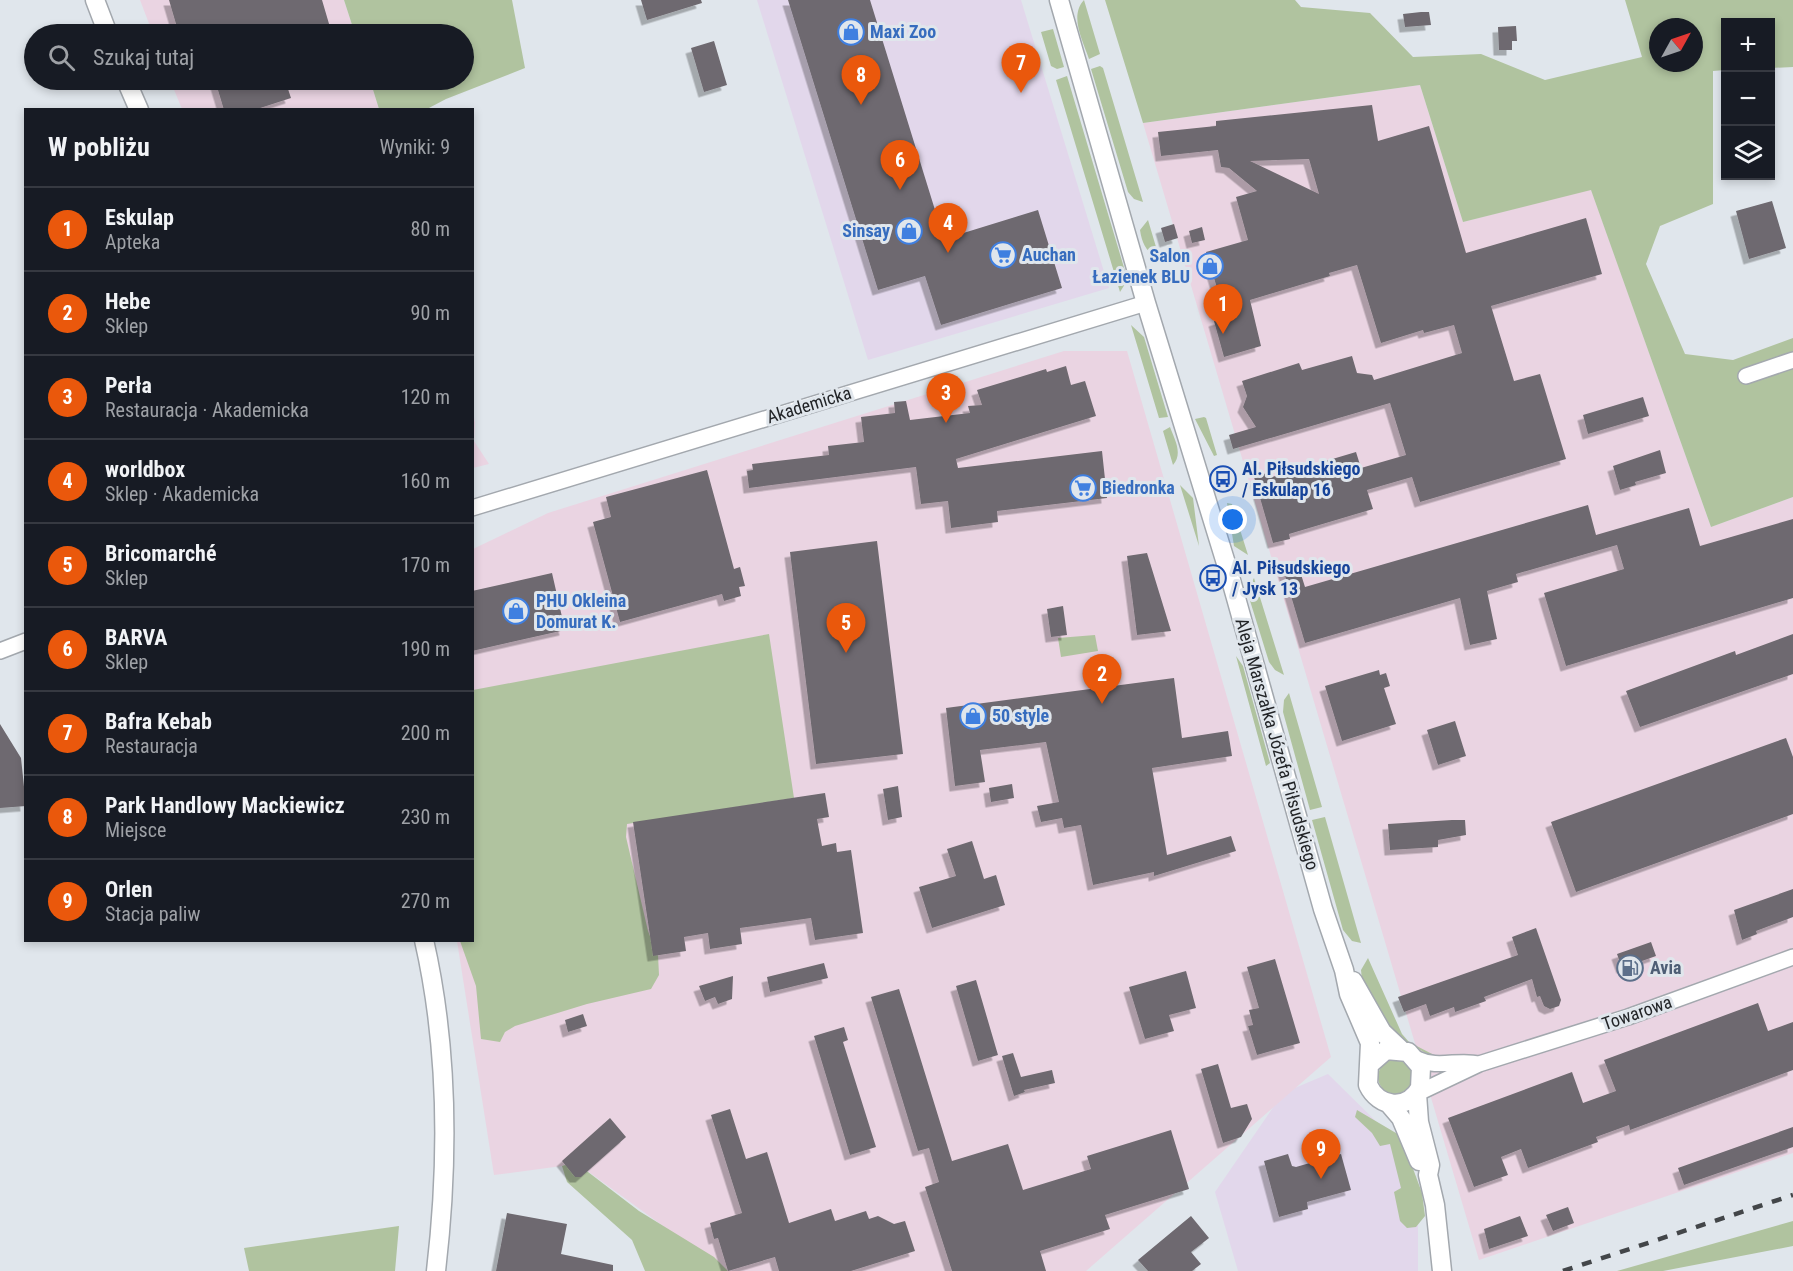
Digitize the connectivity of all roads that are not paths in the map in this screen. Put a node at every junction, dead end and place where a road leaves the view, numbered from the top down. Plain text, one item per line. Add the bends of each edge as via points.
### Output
1 (95, 0) edge
2 (1059, 0) edge
3 (104, 24) edge
4 (130, 90) edge
5 (138, 108) edge
6 (1146, 303) junction
7 (1793, 360) edge
8 (1746, 376) dead end
9 (474, 507) edge
10 (24, 642) edge
11 (0, 651) edge
12 (424, 942) edge
13 (1793, 957) edge
14 (1344, 970) junction
15 (1400, 1049) junction
16 (1417, 1059) junction
17 (1370, 1064) junction
18 (1479, 1064) junction
19 (1418, 1093) junction
20 (1389, 1104) junction
21 (1428, 1174) junction
22 (436, 1271) edge
23 (1442, 1271) edge

1 - 3 street
2 - 6 street, Aleja Marszałka Józefa Piłsudskiego
4 - 5 street
6 - 9 street, Akademicka
6 - 14 street, Aleja Marszałka Józefa Piłsudskiego
7 - 8 street
10 - 11 street
12 - 22 street via 437,1007 445,1092 446,1170
13 - 18 street, Towarowa via 1628,1017
14 - 15 street, Aleja Marszałka Józefa Piłsudskiego via 1358,987 1382,1032
14 - 17 street, Aleja Marszałka Józefa Piłsudskiego via 1348,994 1370,1043
15 - 16 street, Aleja Marszałka Józefa Piłsudskiego
15 - 17 street via 1380,1053
16 - 18 street, Towarowa via 1441,1065
16 - 19 street, Aleja Marszałka Józefa Piłsudskiego via 1423,1072
17 - 20 street, Aleja Marszałka Józefa Piłsudskiego via 1367,1078 1371,1091
18 - 19 street, Towarowa
19 - 20 street via 1403,1103
19 - 21 street, Aleja Marszałka Józefa Piłsudskiego via 1418,1115 1430,1165
20 - 21 street, Aleja Marszałka Józefa Piłsudskiego via 1401,1118 1422,1170
21 - 23 street, Aleja Marszałka Józefa Piłsudskiego

